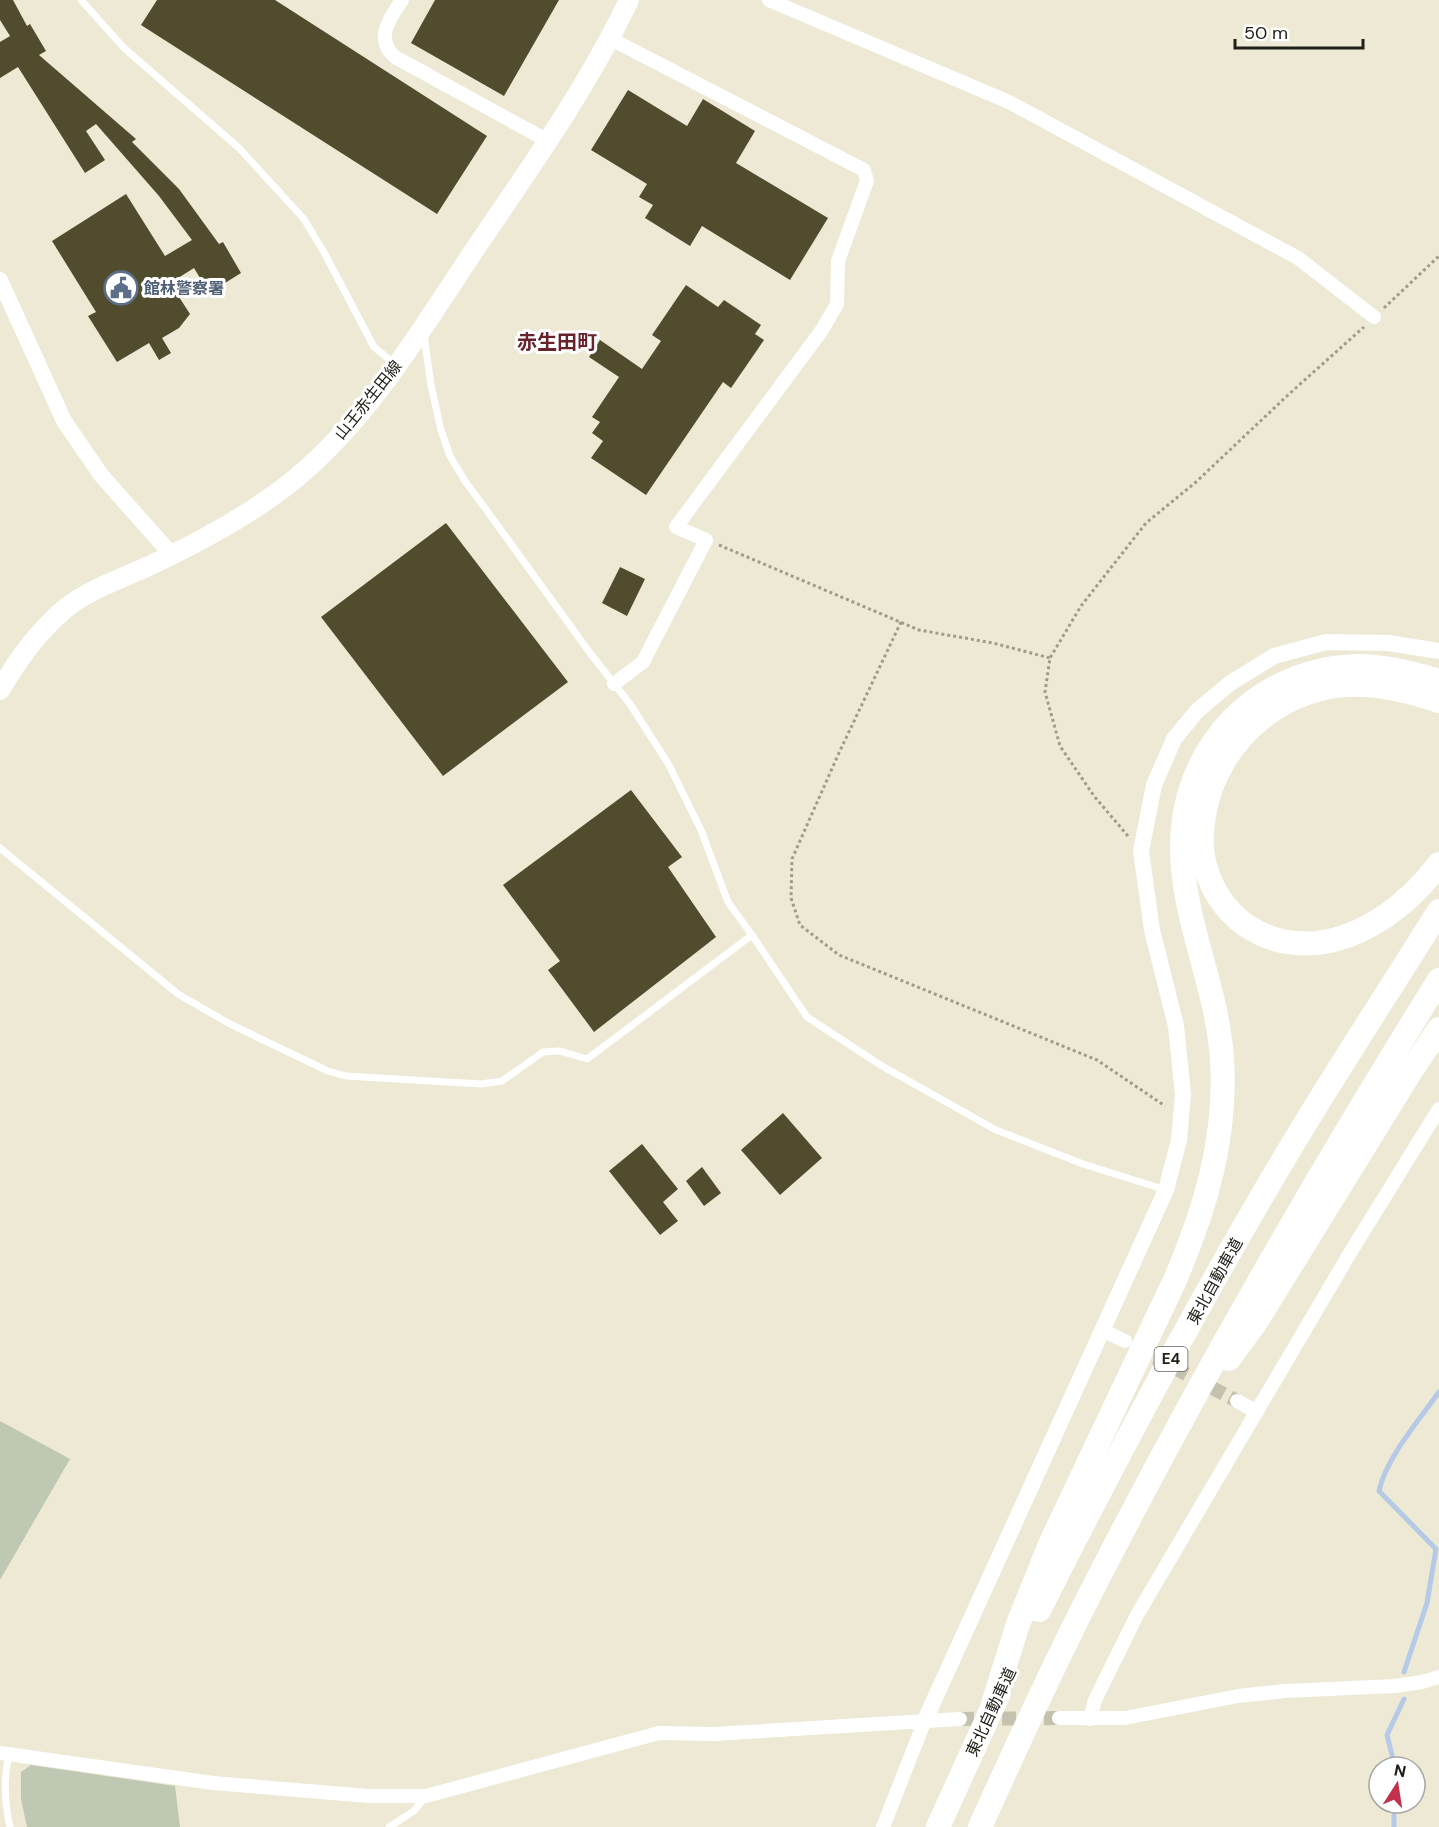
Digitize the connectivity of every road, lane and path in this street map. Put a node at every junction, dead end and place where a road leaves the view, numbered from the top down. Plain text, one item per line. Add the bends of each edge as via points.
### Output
1 (81, 0) edge
2 (402, 0) edge
3 (629, 0) edge
4 (769, 0) edge
5 (610, 39) junction
6 (548, 141) junction
7 (1439, 256) edge
8 (0, 280) edge
9 (4, 302) edge
10 (1374, 317) junction
11 (423, 328) junction
12 (397, 365) junction
13 (706, 540) junction
14 (172, 555) junction
15 (901, 622) junction
16 (1439, 651) edge
17 (1050, 658) junction
18 (1439, 681) edge
19 (614, 684) junction
20 (0, 690) edge
21 (1439, 701) edge
22 (0, 848) edge
23 (1141, 851) junction
24 (1439, 864) edge
25 (1439, 911) edge
26 (752, 935) junction
27 (1439, 980) edge
28 (1439, 1029) edge
29 (1439, 1109) edge
30 (1181, 1117) junction
31 (1166, 1190) junction
32 (1102, 1330) junction
33 (1125, 1341) tunnel mouth
34 (1237, 1401) tunnel mouth
35 (1257, 1412) junction
36 (1170, 1442) junction
37 (1439, 1677) edge
38 (992, 1707) junction
39 (1059, 1718) tunnel mouth
40 (960, 1719) tunnel mouth
41 (1090, 1719) junction
42 (924, 1720) junction
43 (4, 1754) edge
44 (426, 1796) junction
45 (10, 1827) edge
46 (388, 1827) edge
47 (883, 1827) edge
48 (938, 1827) edge
49 (980, 1827) edge

1 - 12 lane via 124,48 239,148 304,219 374,347
2 - 6 street via 384,33 388,51
3 - 5 main road, 山王赤生田線
4 - 10 street via 1009,102 1298,258
5 - 6 main road, 山王赤生田線
5 - 13 street via 864,170 867,181 838,261 837,304 822,330 676,527
6 - 11 main road, 山王赤生田線
7 - 10 path
8 - 9 street
9 - 14 street via 70,431 101,475
10 - 17 path via 1196,482 1146,523 1080,606
11 - 12 main road, 山王赤生田線
11 - 19 lane via 431,385 450,456
12 - 14 main road, 山王赤生田線 via 346,431 295,479 247,513
13 - 15 path
13 - 19 street via 643,662
14 - 20 main road, 山王赤生田線 via 68,607 24,651
15 - 17 path via 919,630
15 - 30 path via 792,859 791,898 800,925 839,955 1097,1060
16 - 23 street via 1389,643 1326,642 1274,656 1229,684 1197,711 1174,739 1154,785
17 - 23 path via 1046,692 1060,746 1094,796
18 - 38 highway via 1360,666 1287,680 1224,728 1198,768 1190,789 1182,846 1186,888 1222,1060 1220,1133 1213,1172 1175,1280 1051,1542 1018,1624
19 - 26 lane via 669,765 701,830 728,902
21 - 24 highway via 1363,684 1310,691 1285,702 1261,718 1224,758 1205,805 1201,831 1202,856 1219,898 1253,931 1279,941 1326,942 1354,933 1409,897
22 - 26 lane via 178,994 230,1024 346,1076 481,1084 502,1081 543,1052 587,1059
23 - 30 street via 1152,930 1176,1026 1183,1094
25 - 38 highway, 東北自動車道 / E4 via 1297,1138 1205,1297 1069,1550
26 - 31 lane via 807,1017 882,1066 996,1130 1083,1164
27 - 36 highway, E4 via 1286,1233
28 - 36 highway via 1256,1322
29 - 35 street
30 - 31 street
31 - 32 street
32 - 33 street
32 - 42 street
34 - 35 street
35 - 41 street via 1137,1615 1095,1700
36 - 49 highway, E4 via 1099,1576
37 - 41 street via 1395,1686 1238,1696 1125,1718
38 - 48 highway, 東北自動車道 / E4
39 - 41 street
40 - 42 street
42 - 44 street via 714,1734 659,1733
42 - 47 street
43 - 44 street via 213,1783 369,1796
43 - 45 lane
44 - 46 lane via 414,1811

